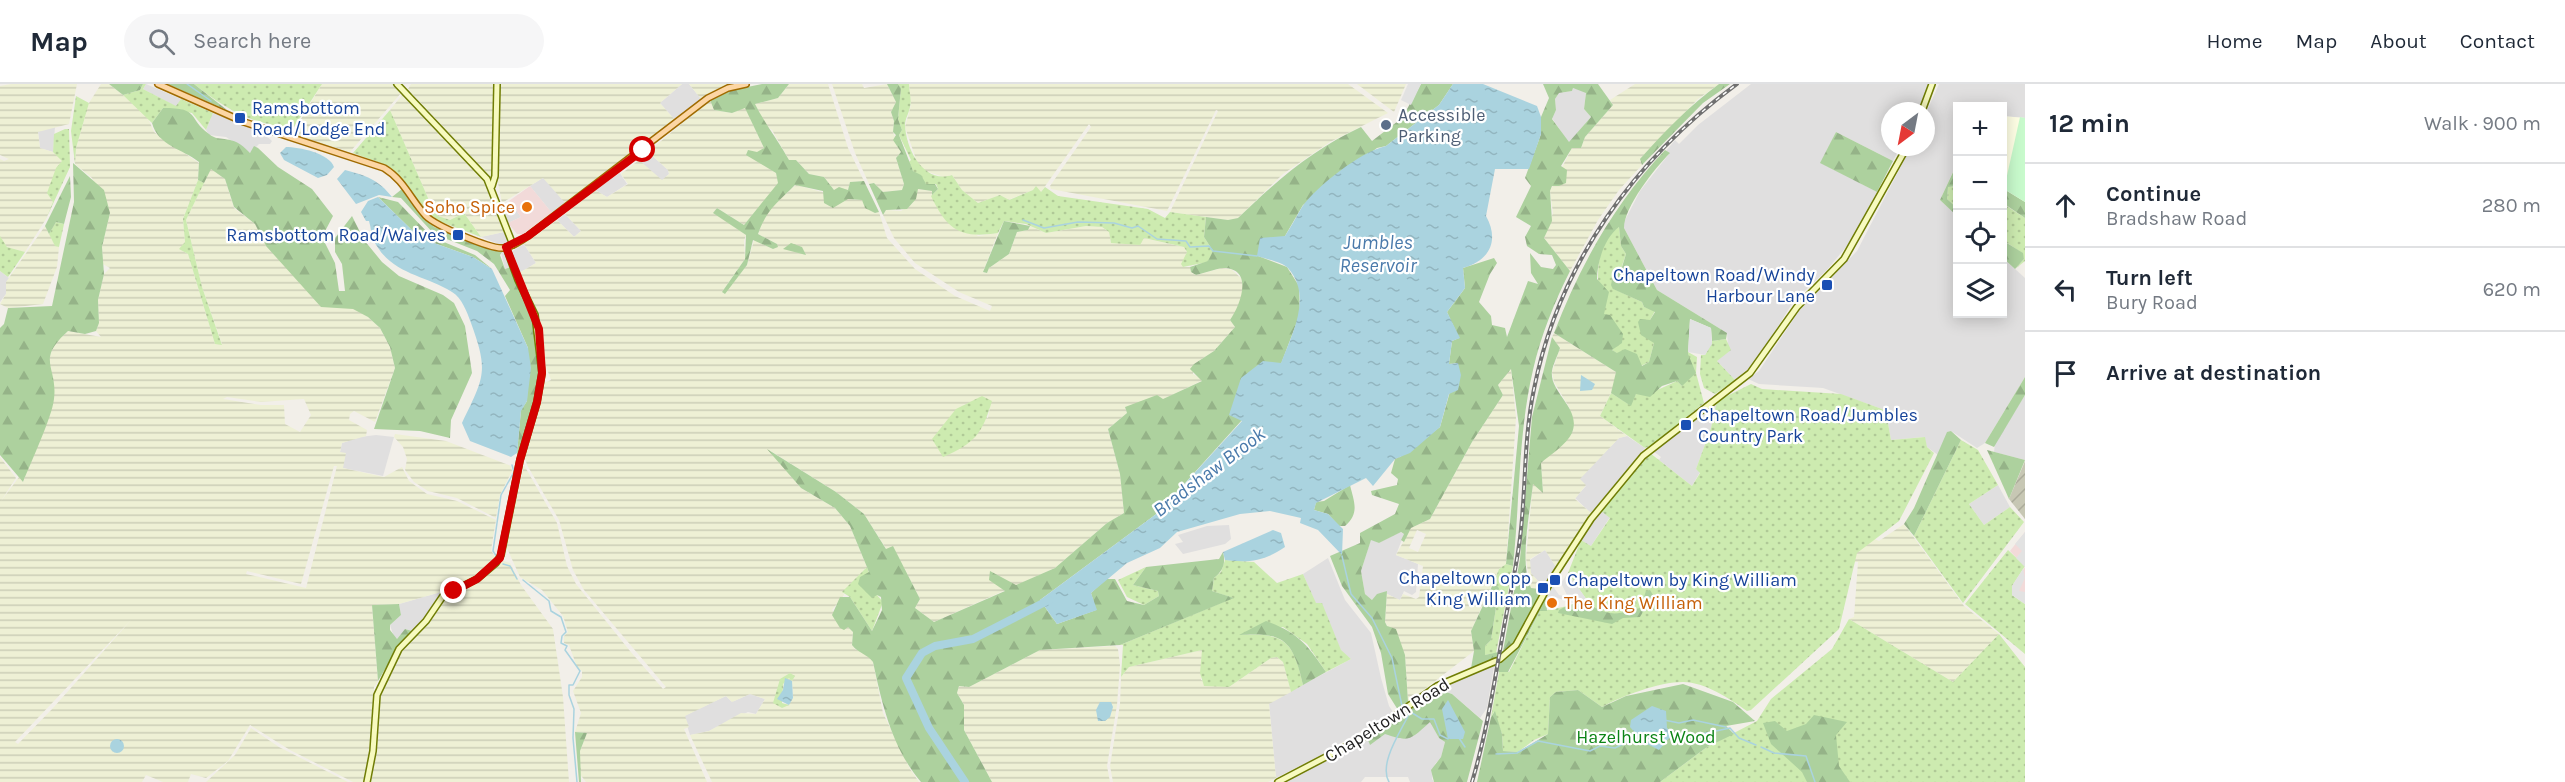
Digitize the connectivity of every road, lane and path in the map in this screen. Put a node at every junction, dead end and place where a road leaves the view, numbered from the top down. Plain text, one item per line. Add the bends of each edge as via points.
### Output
1 (158, 84) edge
2 (397, 84) edge
3 (497, 84) edge
4 (746, 84) edge
5 (1932, 84) edge
6 (1925, 102) edge
7 (1902, 156) edge
8 (492, 186) junction
9 (513, 245) junction
10 (506, 247) junction
11 (367, 782) edge
12 (1278, 782) edge

1 - 10 main road via 244,122 376,164 397,177 435,223 498,248
2 - 8 main road
3 - 8 main road
4 - 9 main road via 708,98
5 - 6 main road
7 - 12 main road, Chapeltown Road via 1844,259 1797,307 1750,373 1643,456 1591,519 1516,645 1498,660 1437,686 1366,736
8 - 9 main road
9 - 10 main road
10 - 11 main road via 535,315 542,373 501,555 477,579 443,596 399,649 377,695 374,751

